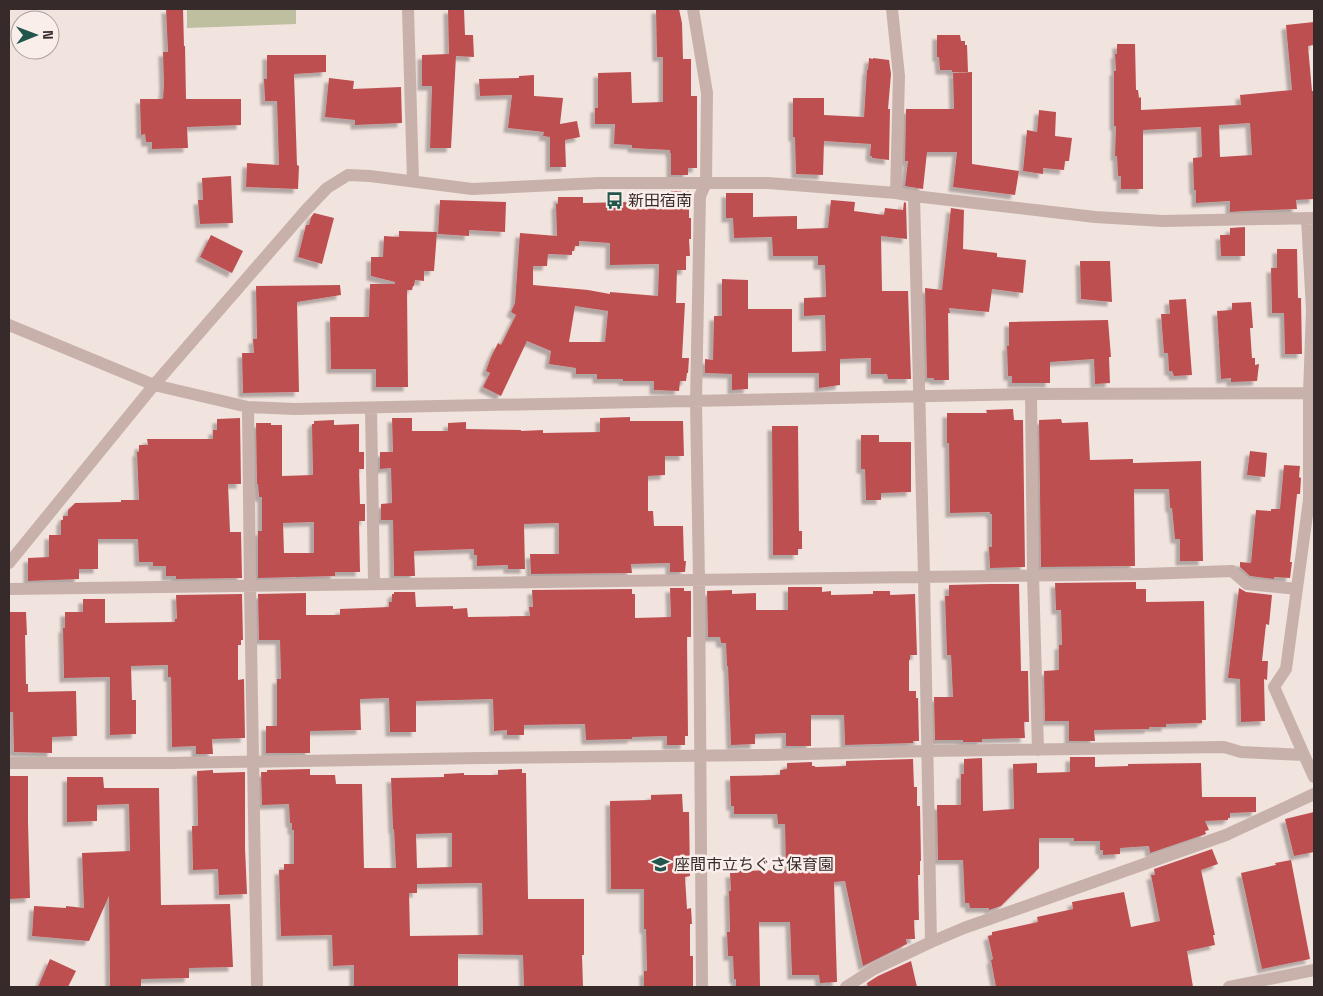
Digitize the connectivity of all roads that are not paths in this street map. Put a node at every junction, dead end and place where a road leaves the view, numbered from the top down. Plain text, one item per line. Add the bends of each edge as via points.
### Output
1 (408, 9) edge
2 (693, 9) edge
3 (892, 9) edge
4 (413, 181) junction
5 (706, 183) junction
6 (896, 193) junction
7 (914, 196) junction
8 (1311, 218) edge
9 (9, 325) edge
10 (154, 385) junction
11 (1309, 393) junction
12 (1031, 394) junction
13 (919, 396) junction
14 (696, 402) junction
15 (248, 407) junction
16 (371, 408) junction
17 (9, 563) edge
18 (1033, 575) junction
19 (924, 576) junction
20 (699, 580) junction
21 (374, 584) junction
22 (250, 586) junction
23 (9, 589) edge
24 (1296, 589) junction
25 (1038, 750) junction
26 (927, 751) junction
27 (1304, 755) junction
28 (700, 756) junction
29 (253, 762) junction
30 (9, 763) edge
31 (1314, 777) edge
32 (1314, 794) edge
33 (931, 942) junction
34 (1314, 970) edge
35 (257, 987) edge
36 (702, 987) edge
37 (846, 987) edge
38 (1229, 987) edge

1 - 4 street
2 - 5 street via 707,93
3 - 6 street via 899,76
4 - 5 street via 472,189 600,183
4 - 10 street via 348,175 327,188
5 - 6 street via 768,183
5 - 14 street via 700,196
6 - 7 street
7 - 8 street via 1096,217 1163,221
7 - 13 street
8 - 11 street
9 - 10 street
10 - 15 street
10 - 17 street
11 - 12 street
11 - 24 street via 1309,500
12 - 13 street
12 - 18 street
13 - 14 street
13 - 19 street
14 - 16 street
14 - 20 street
15 - 16 street
15 - 22 street
16 - 21 street
18 - 19 street
18 - 24 street via 1232,571 1247,584
18 - 25 street
19 - 20 street
19 - 26 street
20 - 21 street
20 - 28 street
21 - 22 street
22 - 23 street
22 - 29 street
24 - 27 street via 1286,668 1274,687
25 - 26 street
25 - 27 street via 1224,747 1241,752
26 - 28 street
26 - 33 street
27 - 31 street
28 - 29 street
28 - 36 street
29 - 30 street
29 - 35 street
32 - 33 street via 1226,835
33 - 37 street via 874,969
34 - 38 street

